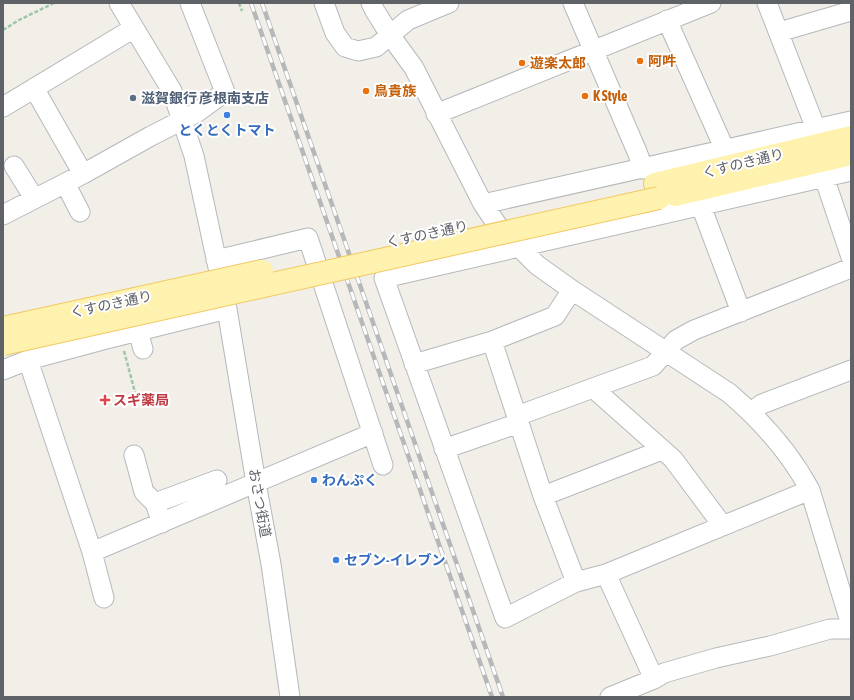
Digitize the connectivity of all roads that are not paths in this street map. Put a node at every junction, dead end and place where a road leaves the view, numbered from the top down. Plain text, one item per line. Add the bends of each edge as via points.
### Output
1 (118, 3) edge
2 (190, 3) edge
3 (324, 3) edge
4 (371, 3) edge
5 (448, 3) edge
6 (572, 3) edge
7 (711, 3) edge
8 (767, 3) edge
9 (850, 3) edge
10 (851, 6) edge
11 (851, 11) edge
12 (667, 20) junction
13 (134, 28) junction
14 (779, 32) junction
15 (390, 35) junction
16 (593, 50) junction
17 (34, 88) junction
18 (3, 107) edge
19 (436, 114) junction
20 (183, 120) junction
21 (851, 121) edge
22 (816, 129) junction
23 (851, 137) edge
24 (725, 150) junction
25 (851, 154) edge
26 (14, 166) dead end
27 (851, 171) edge
28 (83, 174) junction
29 (824, 177) junction
30 (65, 183) junction
31 (652, 184) junction
32 (34, 198) junction
33 (483, 204) junction
34 (701, 206) junction
35 (80, 212) dead end
36 (3, 215) edge
37 (519, 247) junction
38 (851, 257) edge
39 (216, 260) junction
40 (851, 268) edge
41 (572, 290) junction
42 (227, 309) junction
43 (741, 312) junction
44 (3, 328) edge
45 (138, 331) junction
46 (492, 341) junction
47 (3, 344) edge
48 (142, 349) dead end
49 (667, 352) junction
50 (28, 360) junction
51 (414, 364) junction
52 (3, 370) edge
53 (851, 370) edge
54 (593, 388) junction
55 (751, 412) junction
56 (518, 420) junction
57 (373, 433) junction
58 (444, 449) junction
59 (662, 450) junction
60 (134, 455) dead end
61 (383, 465) dead end
62 (217, 480) dead end
63 (256, 483) junction
64 (810, 490) junction
65 (543, 496) junction
66 (155, 503) junction
67 (162, 523) junction
68 (723, 526) junction
69 (92, 552) junction
70 (606, 574) junction
71 (576, 582) junction
72 (104, 598) dead end
73 (851, 625) edge
74 (851, 629) edge
75 (654, 679) junction
76 (290, 697) edge
77 (610, 697) edge

1 - 13 street, おさつ街道
2 - 20 street via 225,92
3 - 15 street via 334,33 345,47 358,51 376,47
4 - 15 street
5 - 15 street via 408,20
6 - 16 street
7 - 12 street
8 - 14 street
9 - 10 street
11 - 14 street
12 - 16 street
12 - 24 street
13 - 17 street
13 - 20 street, おさつ街道 via 172,91
14 - 22 street
15 - 19 street via 414,68
16 - 19 street
16 - 31 street
17 - 18 street
17 - 28 street via 50,108
19 - 33 street
20 - 28 street
20 - 39 street, おさつ街道 via 194,156
21 - 22 street
22 - 24 street
23 - 31 main road, くすのき通り
24 - 31 street
25 - 31 main road, くすのき通り
26 - 32 street
27 - 29 street
28 - 30 street
29 - 34 street
29 - 38 street
30 - 32 street
30 - 35 street
31 - 33 street
31 - 44 main road, くすのき通り, bridge
31 - 47 main road, くすのき通り, bridge
32 - 36 street
33 - 37 street via 498,226
34 - 37 street
34 - 43 street
37 - 41 street via 537,265
37 - 51 street via 384,278
39 - 42 street, おさつ街道
39 - 57 street via 308,238
40 - 43 street
41 - 46 street via 555,316
41 - 49 street
42 - 45 street
42 - 63 street, おさつ街道 via 231,384 239,427
43 - 49 street via 694,330 676,340
45 - 48 street
45 - 50 street
46 - 51 street
46 - 56 street
49 - 54 street via 653,366
49 - 55 street via 729,393
50 - 52 street
50 - 69 street via 70,475
51 - 58 street
53 - 55 street via 762,404
54 - 56 street
54 - 59 street
55 - 64 street via 787,453
56 - 58 street
56 - 65 street
57 - 61 street
57 - 63 street
58 - 71 street via 505,618
59 - 65 street
59 - 68 street via 673,459
60 - 66 street via 144,492
62 - 66 street
63 - 67 street
63 - 76 street, おさつ街道 via 271,564
64 - 68 street
64 - 73 street
65 - 71 street
66 - 67 street
67 - 69 street
68 - 70 street
69 - 72 street
70 - 71 street
70 - 75 street
74 - 75 street via 830,629 716,658 664,673
75 - 77 street

